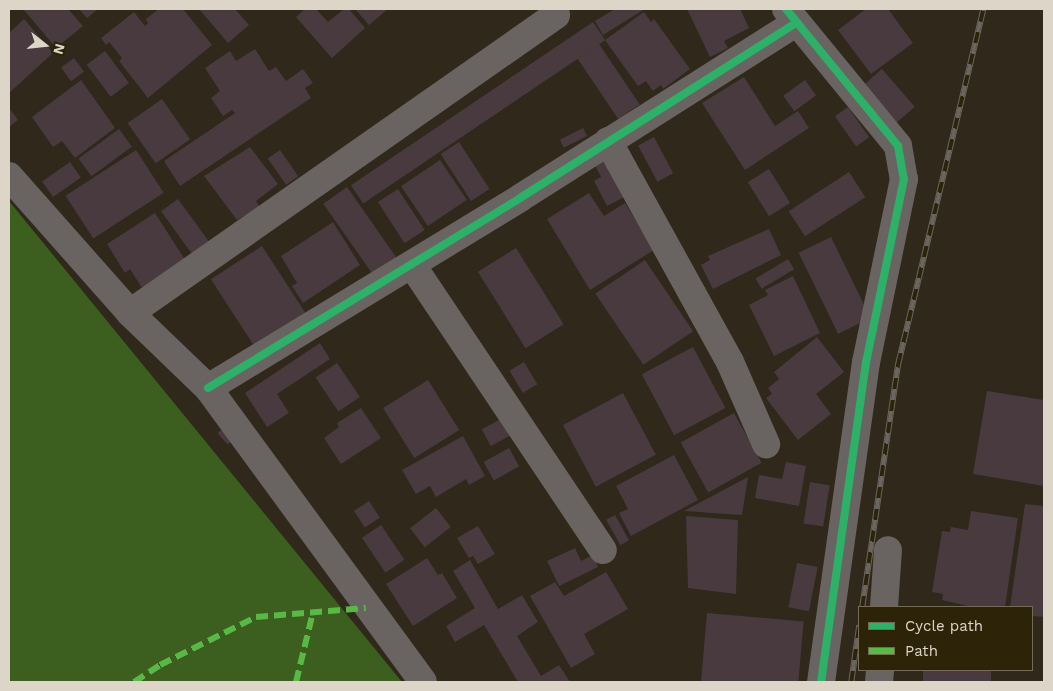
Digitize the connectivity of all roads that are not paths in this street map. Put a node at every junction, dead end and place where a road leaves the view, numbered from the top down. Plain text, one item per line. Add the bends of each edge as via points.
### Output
1 (556, 15) dead end
2 (791, 16) edge
3 (608, 141) junction
4 (9, 176) edge
5 (412, 265) junction
6 (130, 313) junction
7 (208, 388) junction
8 (766, 444) dead end
9 (603, 550) dead end
10 (888, 550) dead end
11 (884, 606) edge
12 (423, 682) edge
13 (821, 682) edge

1 - 6 street
2 - 3 street
2 - 13 street via 898,146 904,179 866,362
3 - 5 street
3 - 8 street via 730,362
4 - 6 street
5 - 7 street
5 - 9 street
6 - 7 street
7 - 12 street
10 - 11 street

